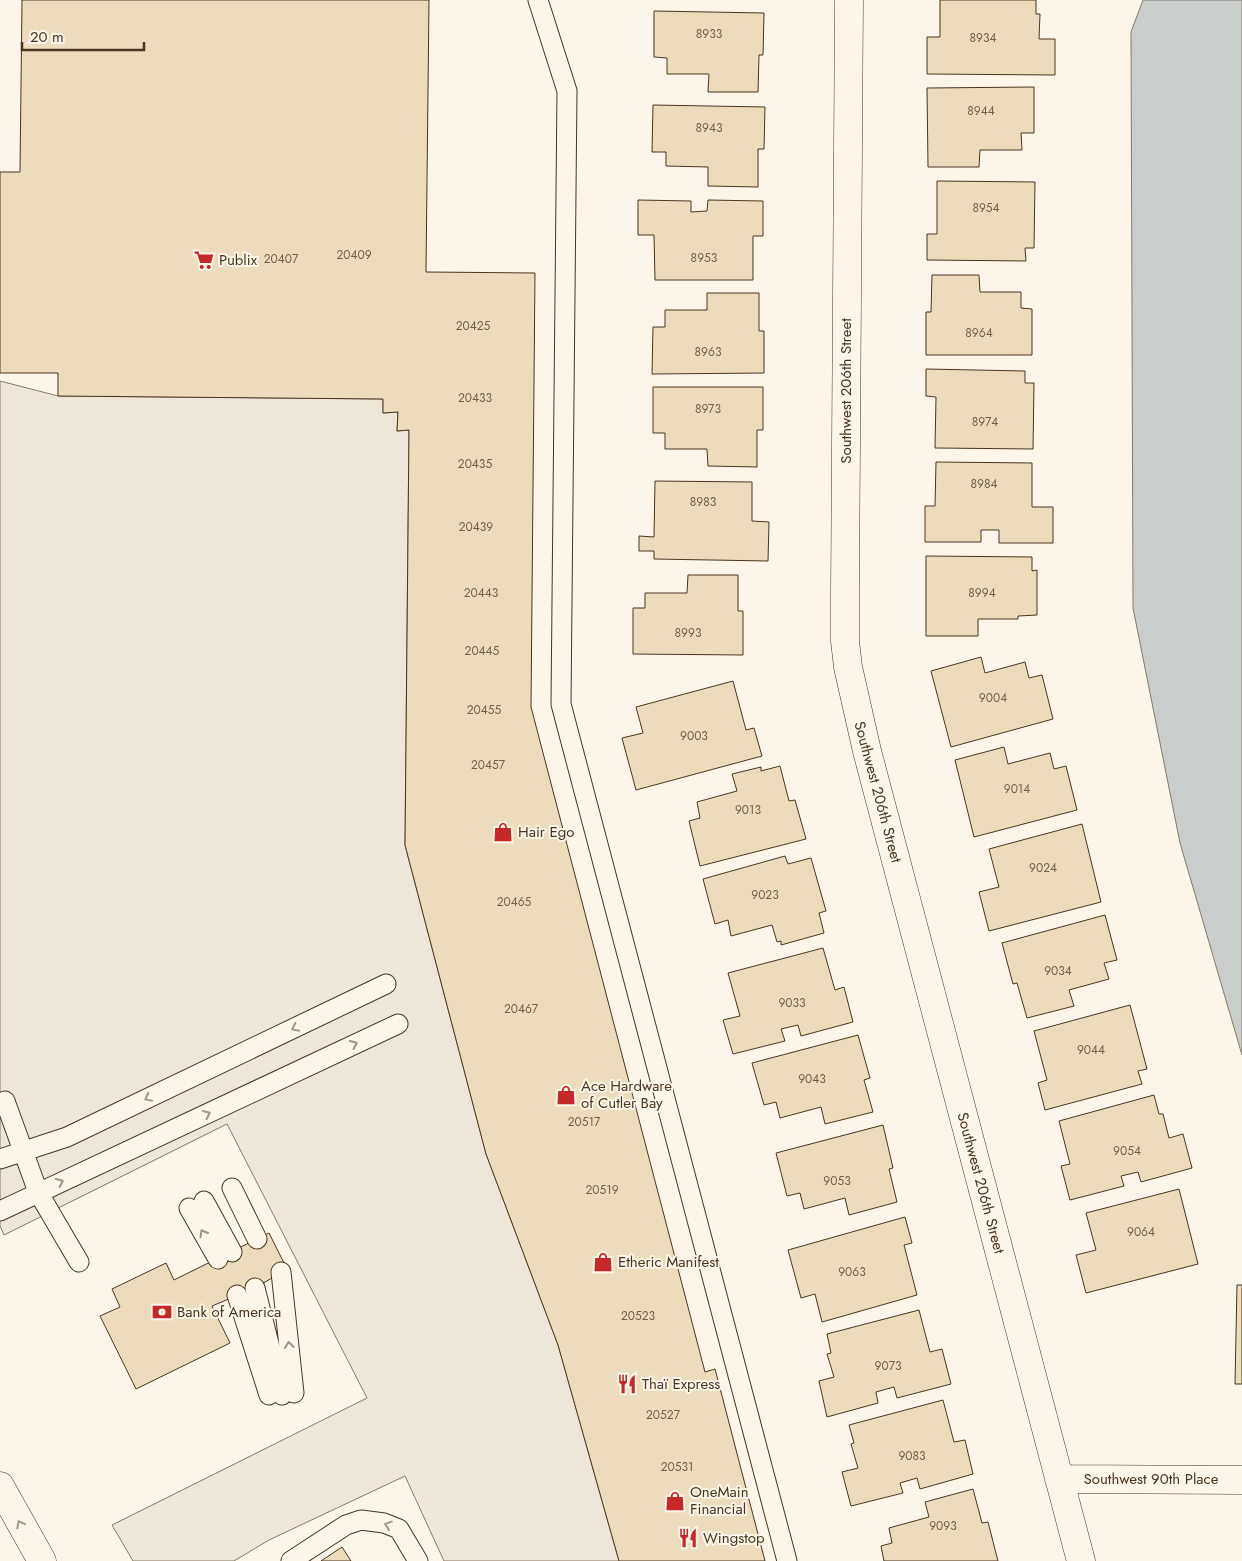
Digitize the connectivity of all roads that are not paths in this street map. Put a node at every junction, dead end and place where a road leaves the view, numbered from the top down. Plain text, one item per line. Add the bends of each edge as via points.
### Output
1 (538, 0) edge
2 (849, 0) edge
3 (386, 984) dead end
4 (398, 1024) dead end
5 (5, 1101) dead end
6 (24, 1151) junction
7 (0, 1158) edge
8 (232, 1188) dead end
9 (38, 1192) junction
10 (196, 1204) dead end
11 (0, 1211) edge
12 (257, 1239) dead end
13 (225, 1255) dead end
14 (79, 1262) dead end
15 (281, 1272) dead end
16 (255, 1288) dead end
17 (236, 1295) dead end
18 (282, 1395) junction
19 (1060, 1479) junction
20 (1242, 1480) edge
21 (0, 1486) edge
22 (42, 1561) edge
23 (291, 1561) edge
24 (418, 1561) edge
25 (787, 1561) edge
26 (1081, 1561) edge

1 - 25 lane via 567,91 561,704
2 - 19 street, Southwest 206th Street via 844,592 848,667 872,770
3 -> 6 lane via 67,1138
9 -> 4 lane
5 - 6 lane
6 - 7 lane
6 - 9 lane
8 - 12 lane
9 - 11 lane
9 - 14 lane
13 -> 10 lane
18 -> 15 lane
16 - 18 lane
17 - 18 lane
19 - 20 street, Southwest 90th Place
19 - 26 street, Southwest 206th Street
22 -> 21 street
24 -> 23 lane via 399,1529 361,1520 346,1525

